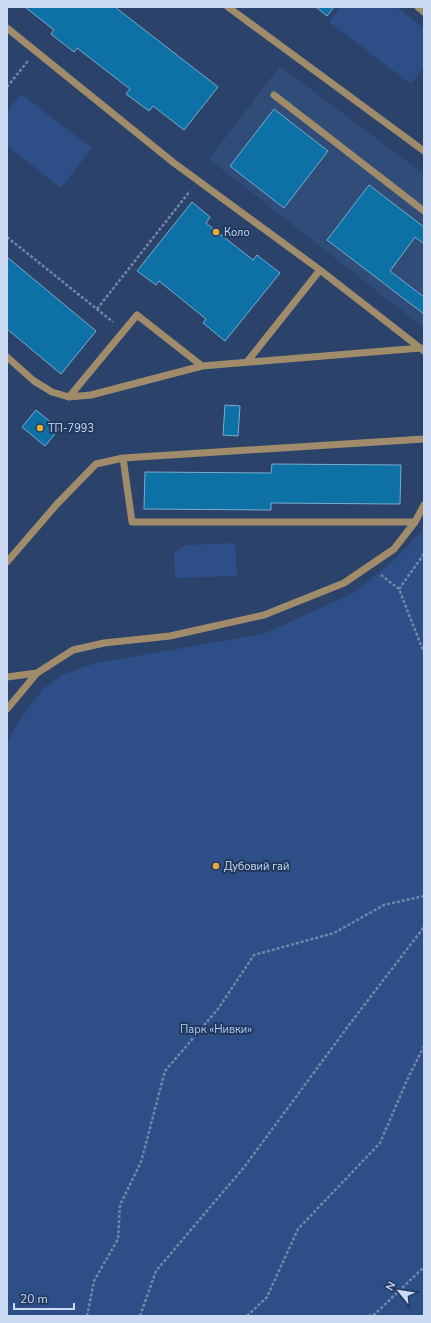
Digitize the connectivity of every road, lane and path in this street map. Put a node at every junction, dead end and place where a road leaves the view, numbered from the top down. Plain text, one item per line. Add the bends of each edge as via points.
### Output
1 (228, 7) edge
2 (418, 7) edge
3 (424, 12) edge
4 (7, 28) edge
5 (35, 51) junction
6 (7, 87) edge
7 (274, 95) dead end
8 (424, 151) edge
9 (191, 191) dead end
10 (424, 211) edge
11 (7, 237) edge
12 (320, 270) junction
13 (96, 309) junction
14 (113, 322) dead end
15 (422, 349) edge
16 (7, 356) edge
17 (247, 362) junction
18 (202, 366) junction
19 (69, 397) junction
20 (424, 439) edge
21 (123, 458) junction
22 (424, 505) edge
23 (415, 522) junction
24 (424, 554) edge
25 (7, 562) edge
26 (377, 572) dead end
27 (399, 589) junction
28 (424, 653) edge
29 (37, 673) junction
30 (7, 677) edge
31 (7, 709) edge
32 (424, 896) edge
33 (424, 927) edge
34 (424, 1046) edge
35 (424, 1267) edge
36 (87, 1316) edge
37 (140, 1316) edge
38 (247, 1316) edge
39 (368, 1316) edge

1 - 8 street
2 - 3 street
4 - 5 street
5 - 6 path
5 - 12 street via 174,164
7 - 10 street
9 - 13 path
11 - 13 path
12 - 15 street
12 - 17 street
13 - 14 path
15 - 17 street
16 - 19 street via 34,381 52,392
17 - 18 street
18 - 19 street via 91,395
18 - 19 street via 137,315
20 - 21 street
21 - 23 street via 132,522
21 - 25 street via 96,464
22 - 23 street
23 - 29 street via 394,549 344,583 264,615 170,636 104,642 73,650
24 - 27 path
26 - 27 path
27 - 28 path
29 - 30 street
29 - 31 street
32 - 36 path via 384,905 334,933 254,955 218,1009 165,1071 141,1162 120,1205 118,1239 94,1281
33 - 37 path via 246,1166 156,1271
34 - 38 path via 380,1143 298,1228 267,1297
35 - 39 path via 375,1314

